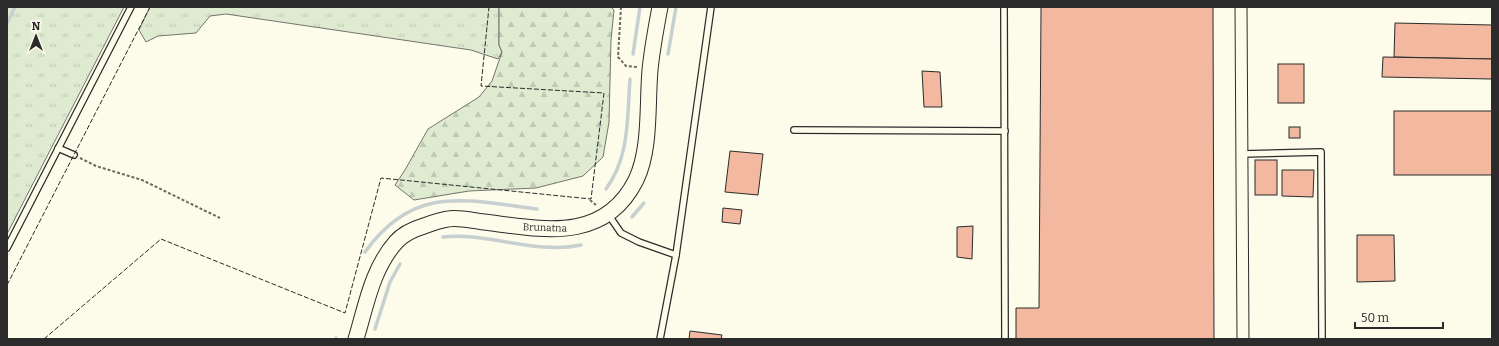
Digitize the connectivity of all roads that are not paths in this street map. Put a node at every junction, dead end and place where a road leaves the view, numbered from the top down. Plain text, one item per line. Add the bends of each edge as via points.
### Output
1 (131, 7) edge
2 (660, 7) edge
3 (711, 7) edge
4 (1004, 7) edge
5 (1241, 7) edge
6 (794, 130) dead end
7 (1005, 132) junction
8 (58, 148) junction
9 (1242, 154) junction
10 (74, 155) road end
11 (608, 214) junction
12 (7, 248) edge
13 (676, 256) junction
14 (356, 339) edge
15 (660, 339) edge
16 (1005, 339) edge
17 (1243, 339) edge
18 (1322, 339) edge

1 - 8 lane
2 - 11 street, Brunatna via 650,68 642,166 630,191
3 - 13 lane
4 - 7 lane
5 - 9 street
6 - 7 lane
7 - 16 lane
8 - 10 lane
8 - 12 lane
9 - 17 street
9 - 18 lane via 1321,152
11 - 13 lane via 622,233
11 - 14 street, Brunatna via 584,226 567,229 448,219 413,230 397,241 375,275
13 - 15 lane

